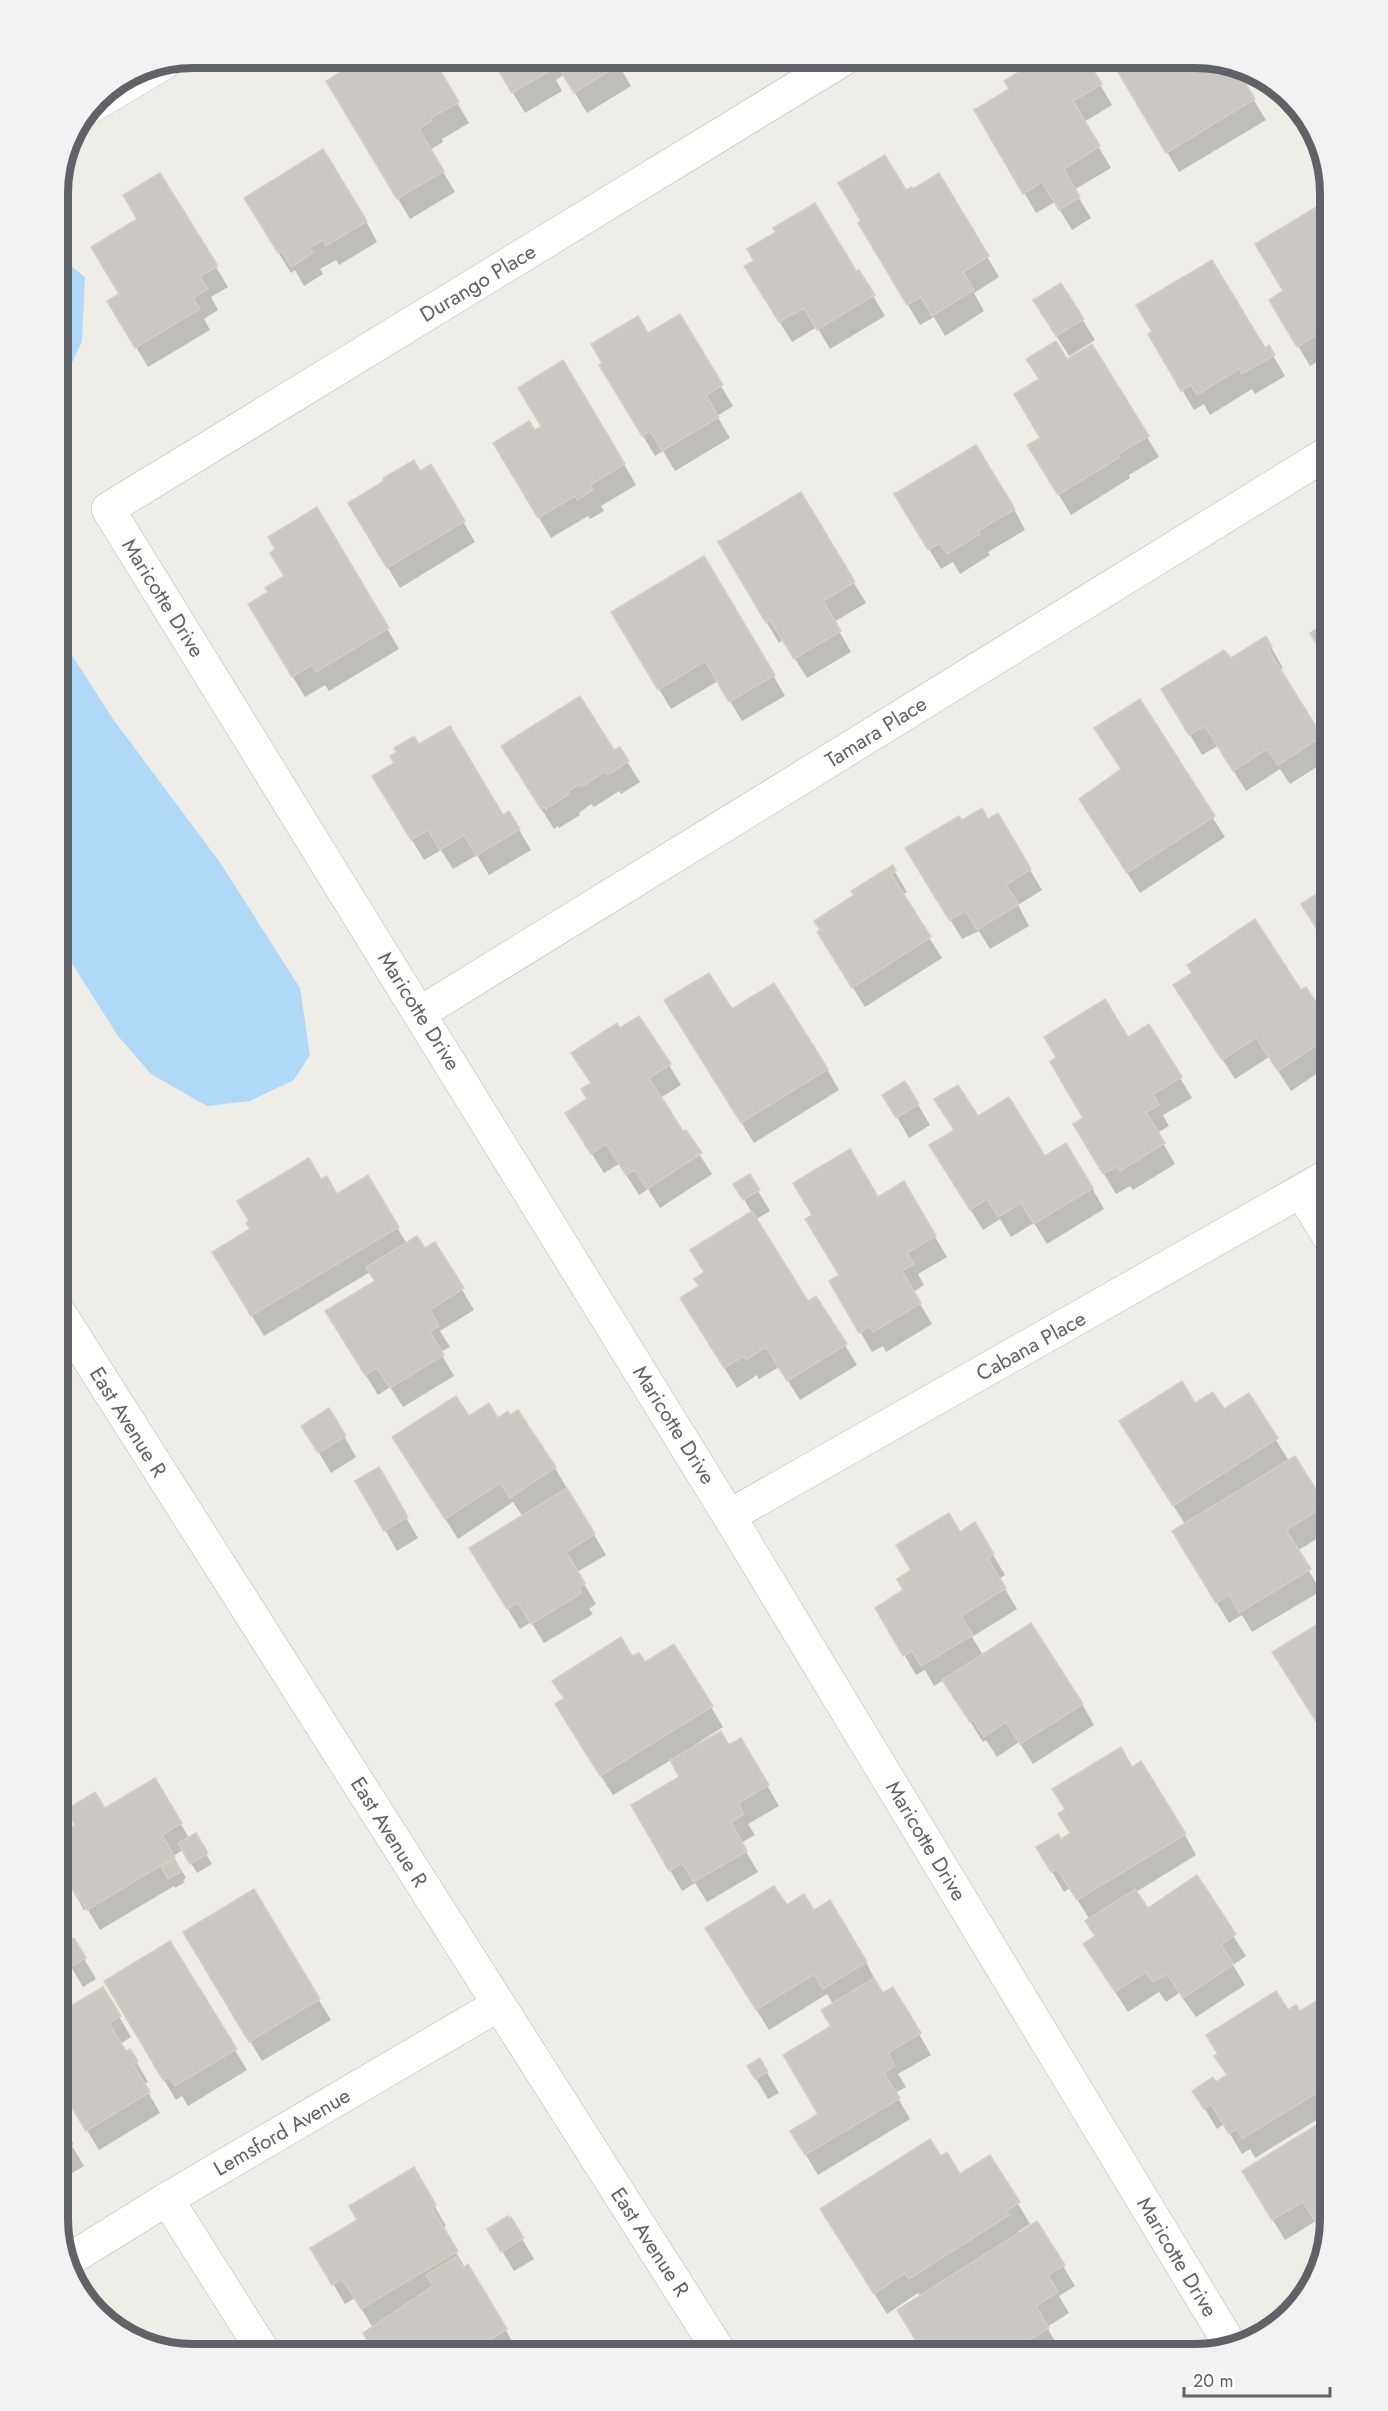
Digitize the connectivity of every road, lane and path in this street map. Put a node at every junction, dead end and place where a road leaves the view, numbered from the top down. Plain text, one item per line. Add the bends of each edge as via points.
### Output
1 (830, 68) edge
2 (1320, 458) edge
3 (108, 510) joint
4 (420, 1013) junction
5 (1320, 1181) edge
6 (1302, 1193) junction
7 (1320, 1222) edge
8 (68, 1326) edge
9 (729, 1516) junction
10 (498, 2005) junction
11 (167, 2199) junction
12 (74, 2257) edge
13 (1227, 2339) edge
14 (258, 2343) edge
15 (715, 2344) edge

1 - 3 street, Durango Place
2 - 4 street, Tamara Place
3 - 4 street, Maricotte Drive
4 - 9 street, Maricotte Drive
5 - 6 street, Cabana Place
6 - 7 street
6 - 9 street, Cabana Place
8 - 10 street, East Avenue R
9 - 13 street, Maricotte Drive
10 - 11 street, Lemsford Avenue
10 - 15 street, East Avenue R
11 - 12 street, Lemsford Avenue
11 - 14 street

